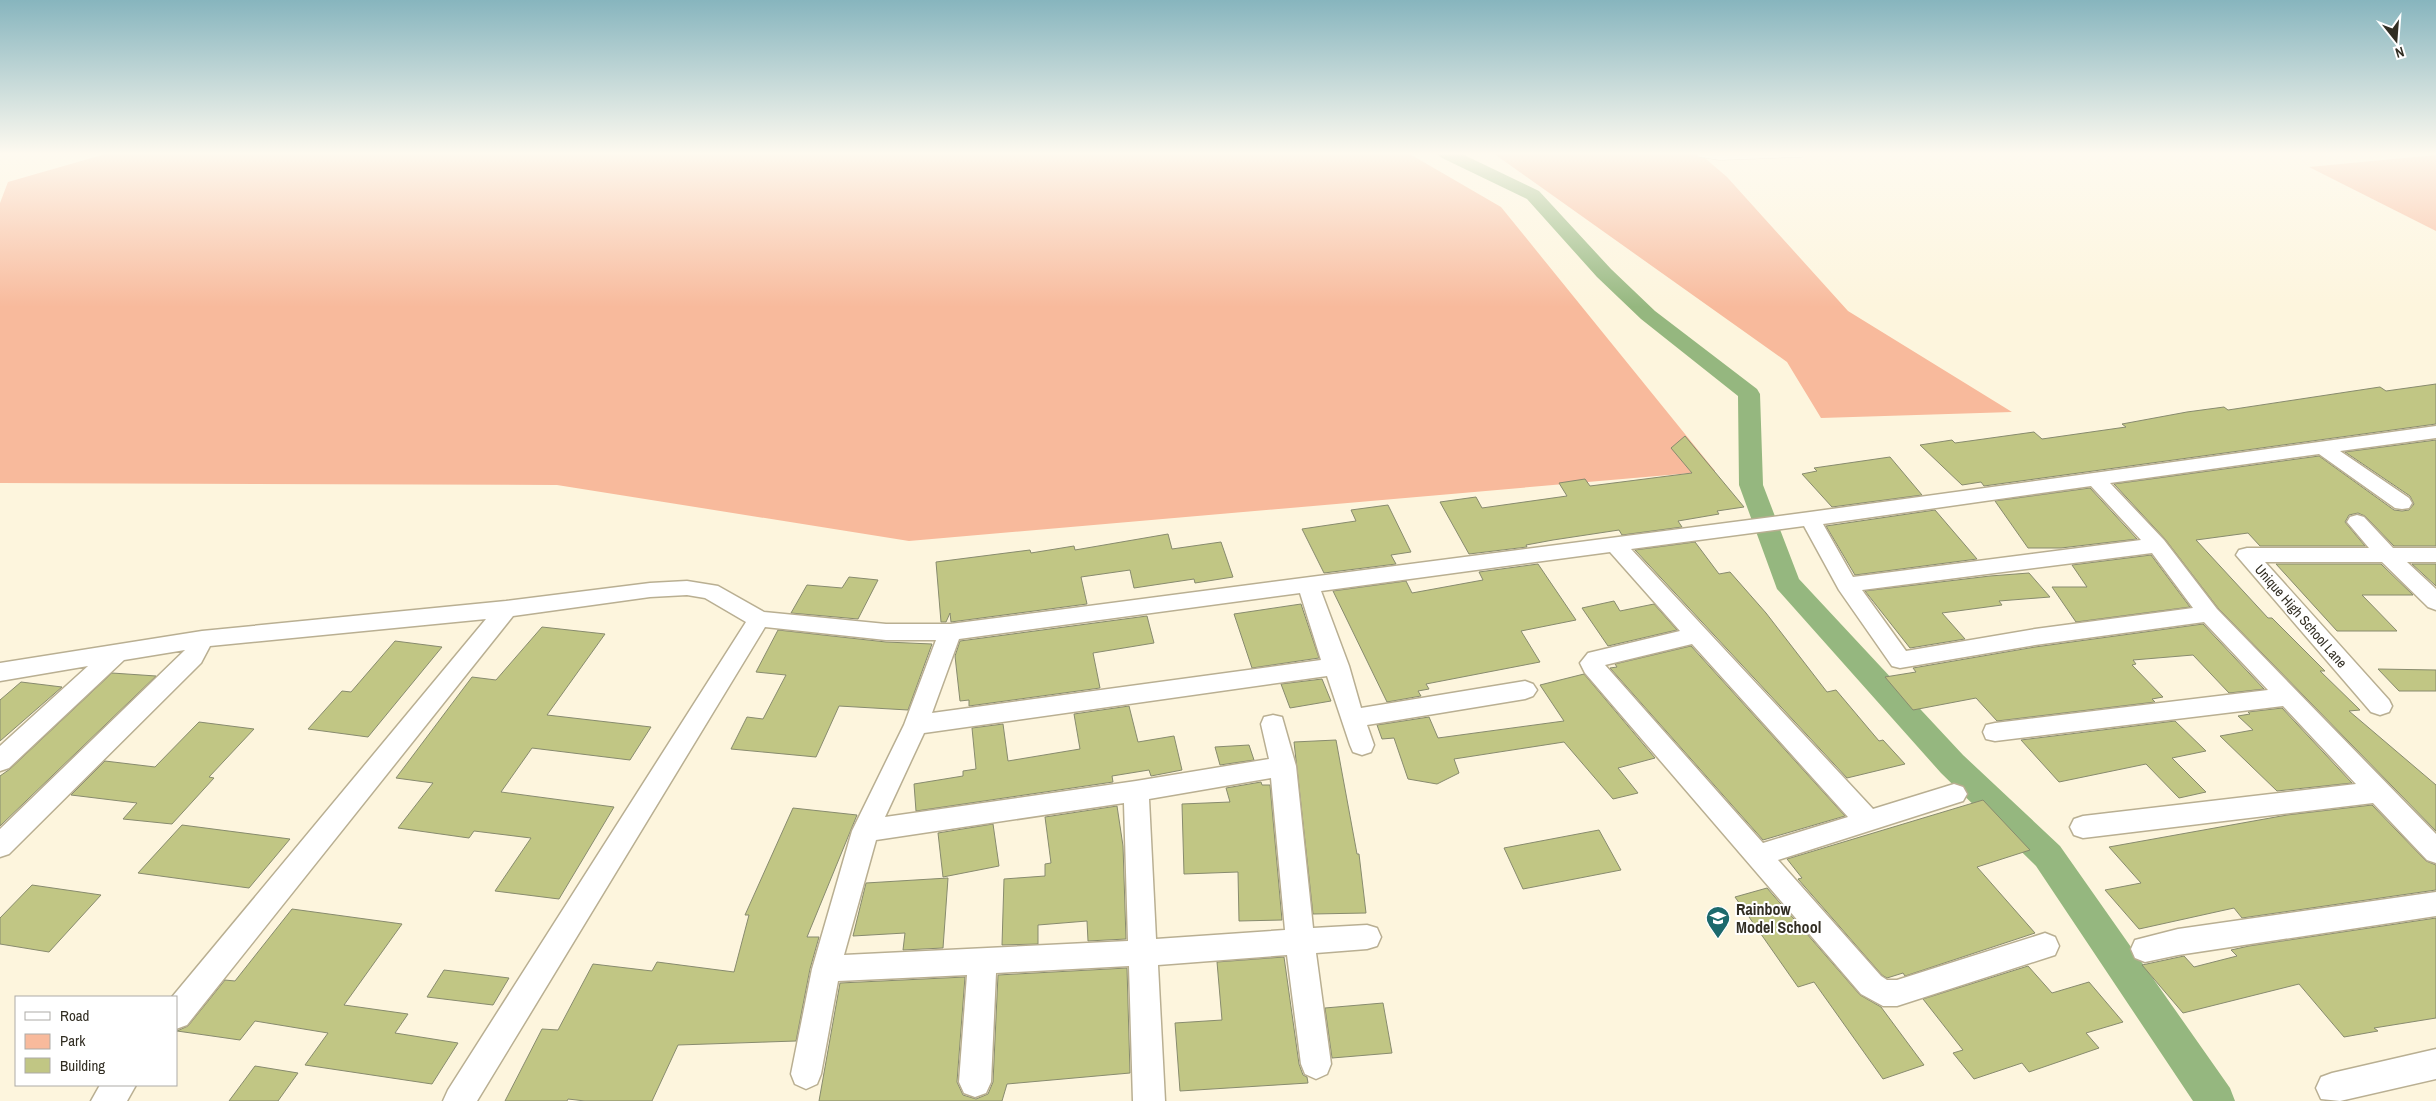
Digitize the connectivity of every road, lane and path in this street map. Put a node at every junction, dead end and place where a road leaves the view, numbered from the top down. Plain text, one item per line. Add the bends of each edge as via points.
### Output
1 (2436, 432) edge
2 (2323, 448) junction
3 (2097, 481) junction
4 (2402, 503) dead end
5 (1810, 519) junction
6 (2357, 522) dead end
7 (1614, 544) junction
8 (2157, 545) junction
9 (2386, 554) junction
10 (2436, 555) edge
11 (1847, 585) junction
12 (1308, 586) junction
13 (2436, 602) edge
14 (506, 609) junction
15 (2209, 614) junction
16 (759, 619) junction
17 (950, 632) junction
18 (1696, 635) junction
19 (202, 639) junction
20 (116, 654) junction
21 (1337, 666) junction
22 (0, 672) edge
23 (1525, 690) dead end
24 (2287, 697) junction
25 (2380, 706) dead end
26 (1354, 718) junction
27 (1274, 724) dead end
28 (916, 725) junction
29 (1995, 732) dead end
30 (1362, 745) dead end
31 (0, 761) edge
32 (1283, 766) junction
33 (1136, 791) junction
34 (2378, 792) junction
35 (1954, 794) dead end
36 (1868, 821) junction
37 (2083, 827) dead end
38 (865, 831) junction
39 (0, 846) edge
40 (2436, 852) edge
41 (1756, 856) junction
42 (2436, 904) edge
43 (1367, 937) dead end
44 (1300, 942) junction
45 (2045, 946) dead end
46 (2144, 949) dead end
47 (1144, 953) junction
48 (982, 961) junction
49 (826, 970) junction
50 (178, 1013) edge
51 (1316, 1064) dead end
52 (2436, 1064) edge
53 (806, 1074) dead end
54 (975, 1082) dead end
55 (119, 1086) edge
56 (2332, 1088) dead end
57 (107, 1101) edge
58 (459, 1101) edge
59 (1149, 1101) edge

1 - 2 street
2 - 3 street
2 - 4 street
3 - 5 street
3 - 8 street
5 - 7 street
5 - 11 street
6 - 9 street
7 - 12 street
7 - 18 street
8 - 11 street
8 - 15 street
9 - 10 street, Unique High School Lane
9 - 13 street
9 - 25 street, Unique High School Lane via 2247,555
11 - 15 street via 1900,660 2035,637
12 - 17 street
12 - 21 street
14 - 16 street via 687,588 710,591
14 - 19 street
14 - 50 street
15 - 24 street
16 - 17 street via 886,632
16 - 58 street
17 - 28 street
18 - 36 street
18 - 41 street via 1596,659 1593,667
19 - 20 street
19 - 39 street via 193,657
20 - 22 street
20 - 31 street
21 - 26 street
21 - 28 street
23 - 26 street
24 - 29 street
24 - 34 street
26 - 30 street
27 - 32 street
28 - 38 street
32 - 33 street
32 - 44 street
33 - 38 street
33 - 47 street
34 - 37 street
34 - 40 street
35 - 36 street
36 - 41 street
38 - 49 street
41 - 45 street via 1871,985 1883,993 1898,993
42 - 46 street
43 - 44 street
44 - 47 street
44 - 51 street
47 - 48 street
47 - 59 street
48 - 49 street
48 - 54 street
49 - 53 street
52 - 56 street
55 - 57 street

